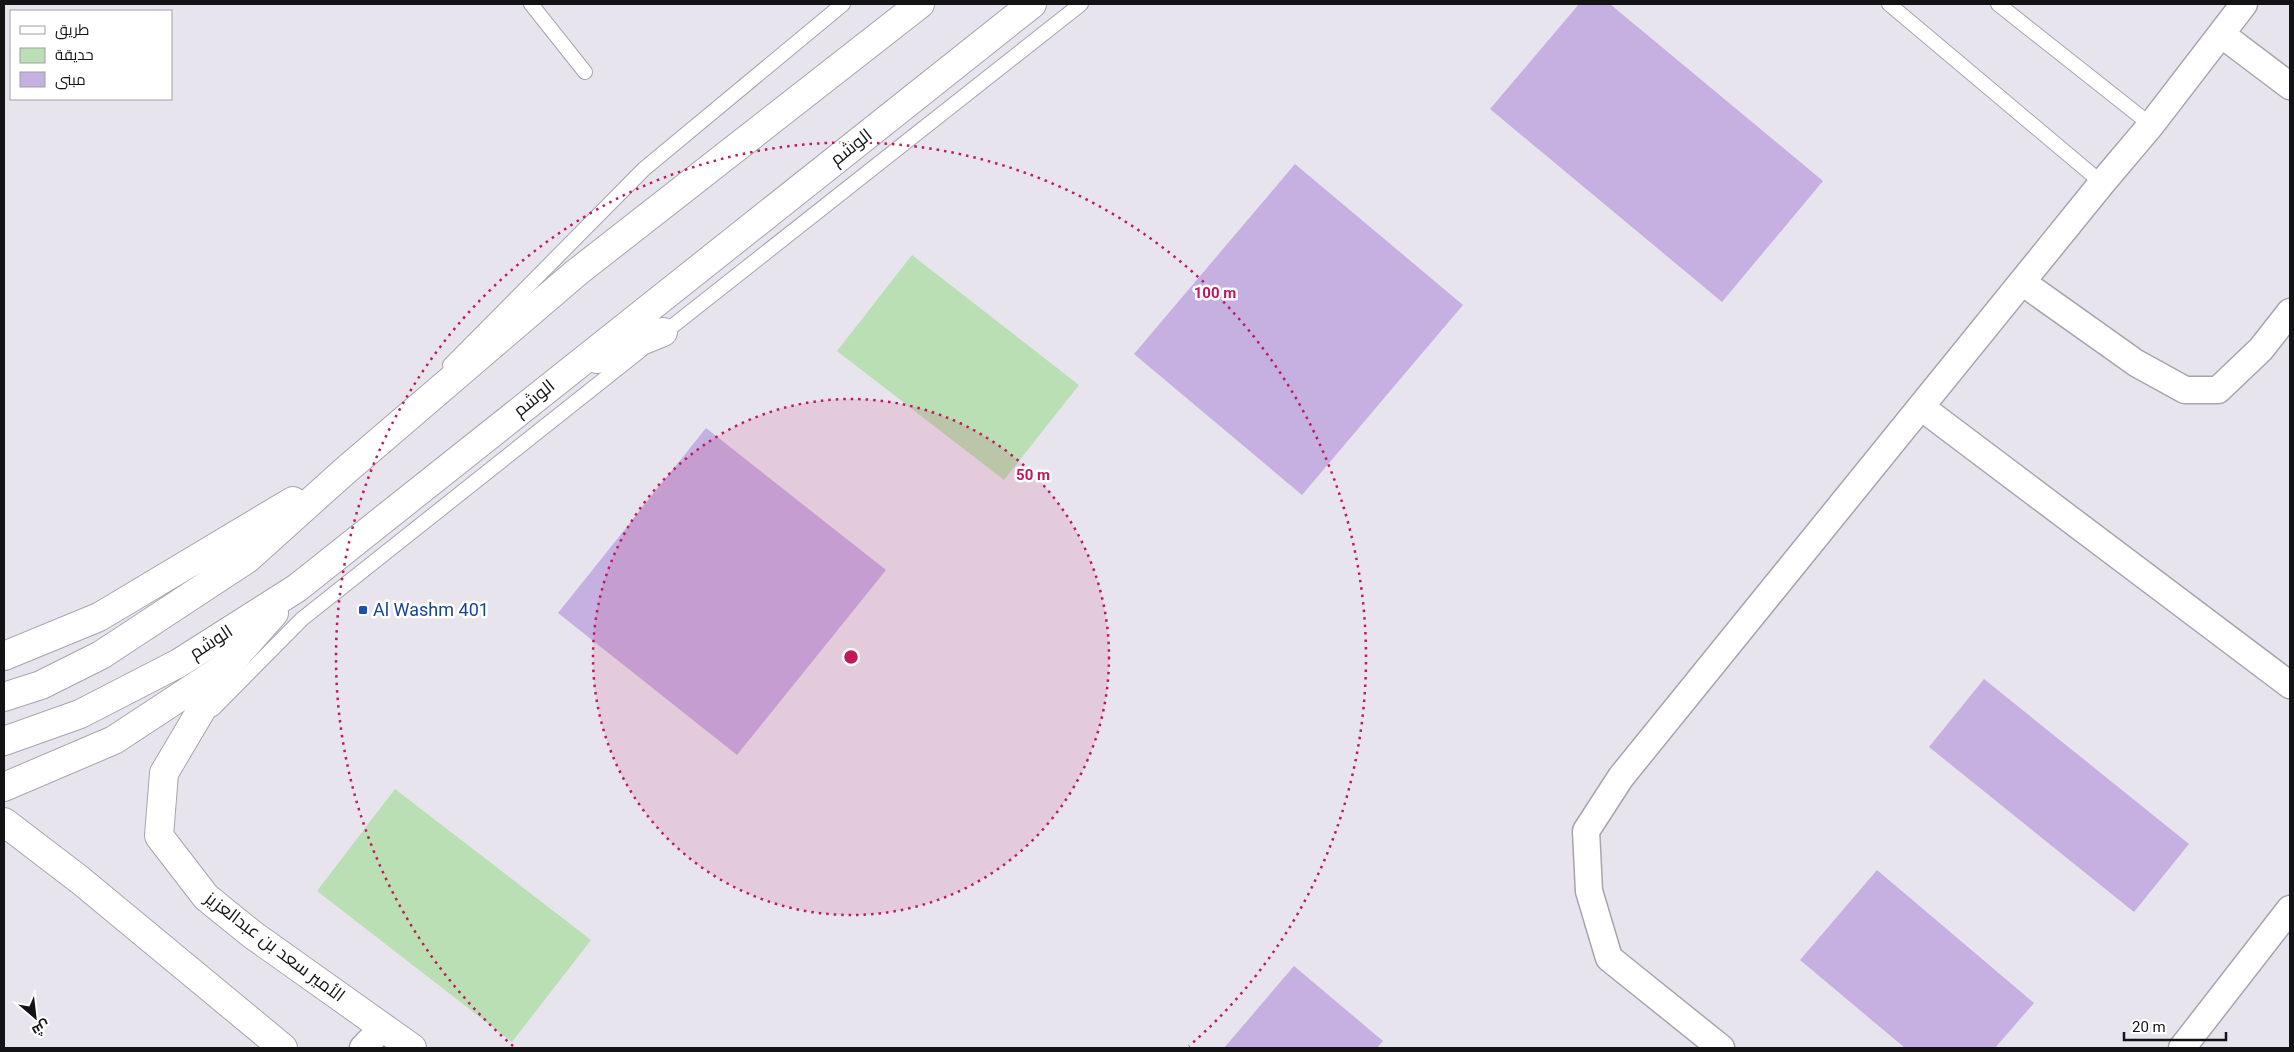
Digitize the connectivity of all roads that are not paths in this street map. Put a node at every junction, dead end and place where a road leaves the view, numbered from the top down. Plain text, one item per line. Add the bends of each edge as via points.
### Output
1 (531, 4) edge
2 (843, 4) edge
3 (920, 4) edge
4 (1032, 4) edge
5 (1081, 4) edge
6 (1889, 4) edge
7 (1998, 4) edge
8 (2244, 4) edge
9 (2221, 34) junction
10 (585, 72) dead end
11 (2290, 86) edge
12 (2151, 126) junction
13 (2102, 184) junction
14 (2022, 282) junction
15 (2290, 312) edge
16 (663, 332) junction
17 (568, 371) junction
18 (1921, 407) junction
19 (346, 470) junction
20 (297, 588) junction
21 (4, 656) edge
22 (228, 665) junction
23 (2290, 685) edge
24 (4, 697) edge
25 (186, 736) junction
26 (4, 741) edge
27 (4, 787) edge
28 (4, 822) edge
29 (2290, 910) edge
30 (383, 1027) junction
31 (283, 1048) edge
32 (363, 1048) edge
33 (412, 1048) edge
34 (1721, 1048) edge
35 (2182, 1048) edge

1 - 10 lane
2 - 19 lane via 644,169
3 - 19 main road via 576,273
4 - 17 main road, الوشم
5 - 16 lane
6 - 13 lane
7 - 12 lane
8 - 9 street
9 - 11 street
9 - 12 street
12 - 13 street
13 - 14 street
14 - 15 street via 2136,362 2184,390 2218,390 2261,349
14 - 18 street
16 - 17 main road
16 - 25 lane via 302,619
17 - 20 main road, الوشم
18 - 23 street
18 - 34 street via 1621,777 1586,831 1589,891 1609,958
19 - 21 main road via 99,617
19 - 24 main road via 239,565 101,655 41,685
20 - 22 main road
20 - 26 main road, الوشم via 179,663 80,714
22 - 25 main road, الأمير سعد بن عبدالعزيز
22 - 27 main road via 114,740
25 - 30 main road, الأمير سعد بن عبدالعزيز via 164,772 160,836 206,897 253,935
28 - 31 main road via 80,880
29 - 35 street
30 - 32 street
30 - 33 main road, الأمير سعد بن عبدالعزيز

